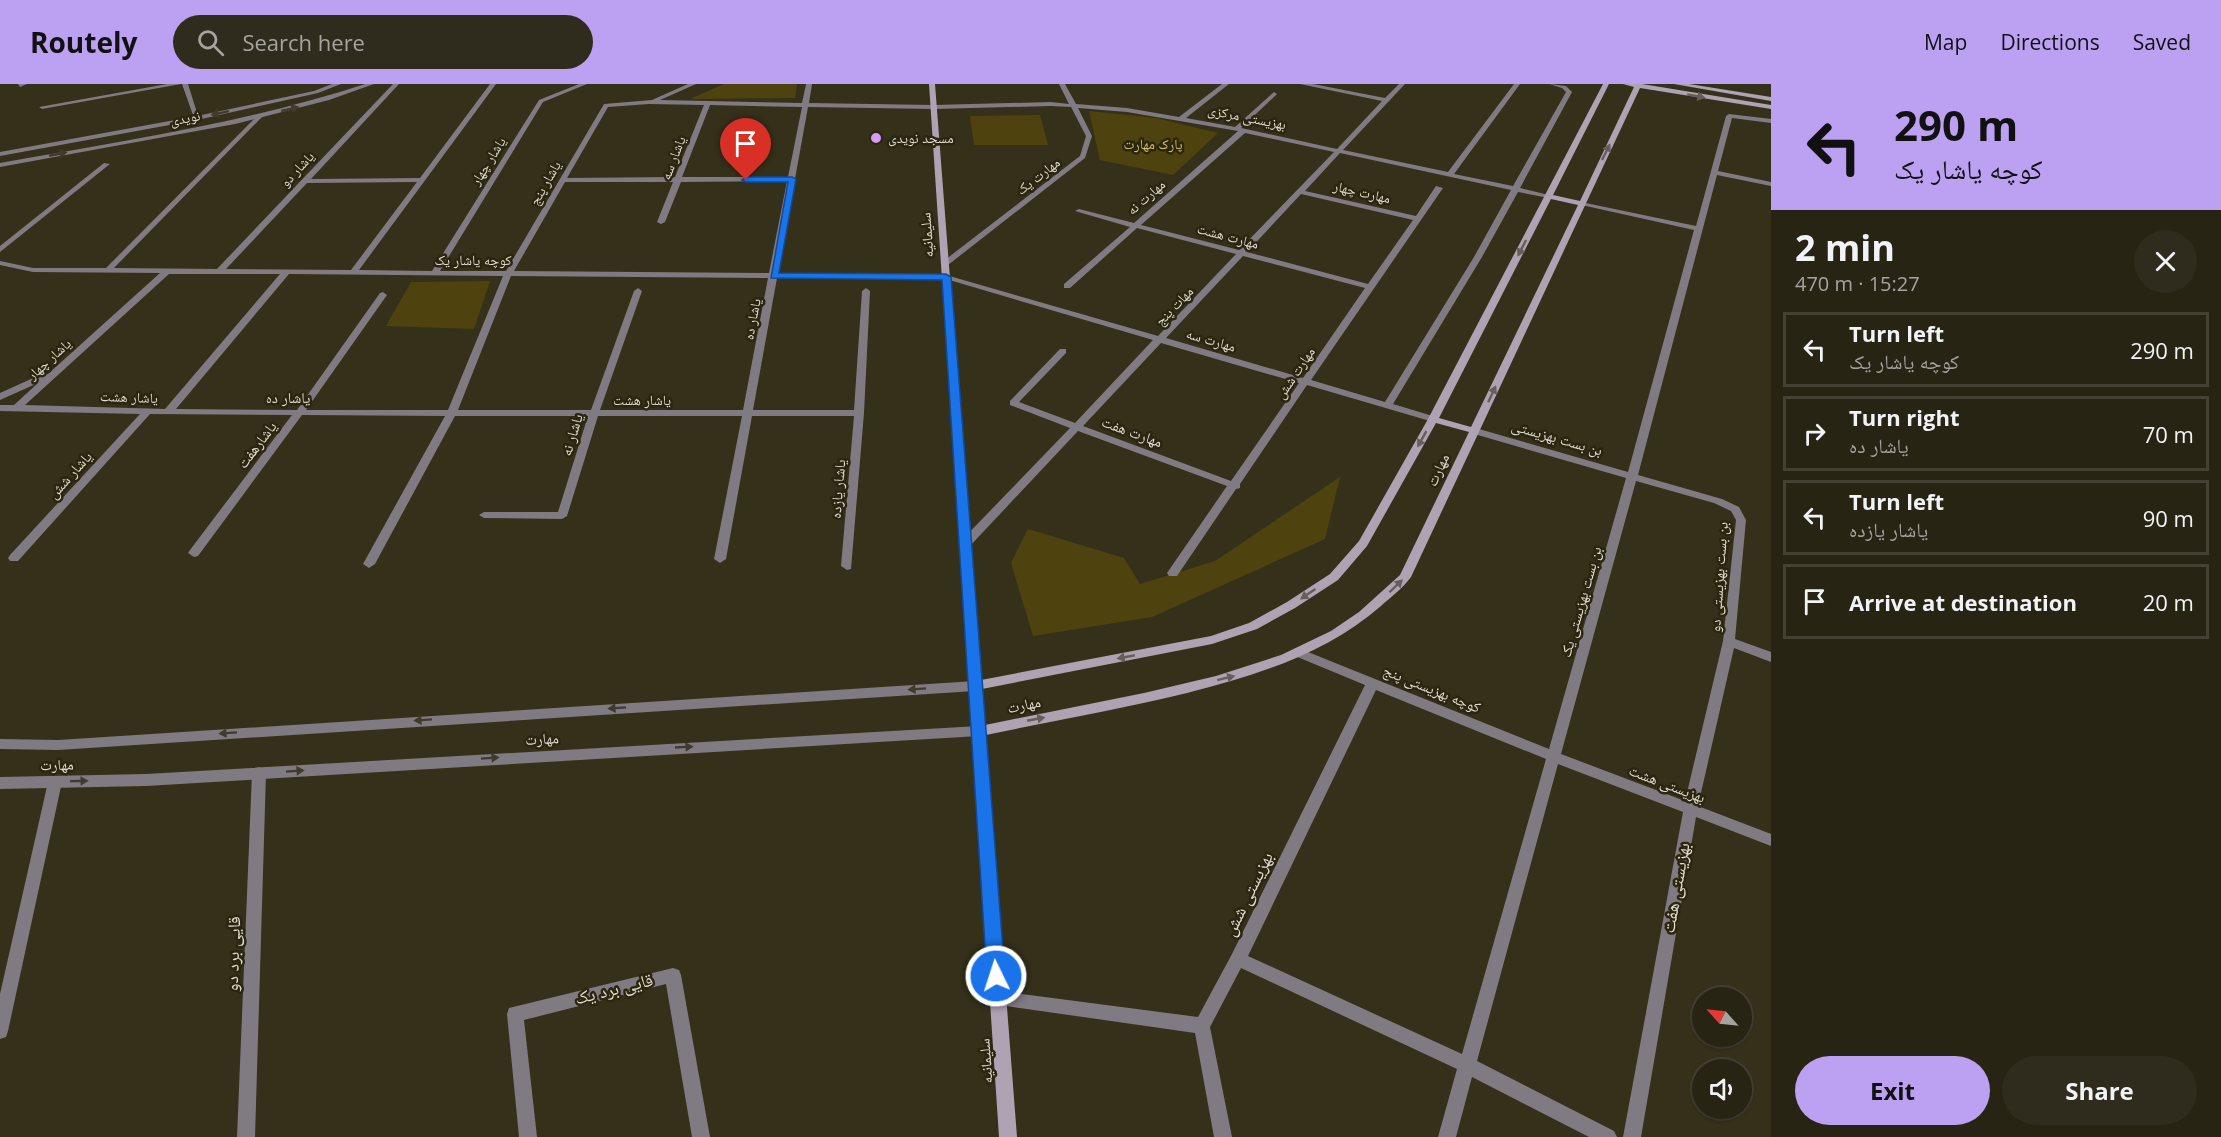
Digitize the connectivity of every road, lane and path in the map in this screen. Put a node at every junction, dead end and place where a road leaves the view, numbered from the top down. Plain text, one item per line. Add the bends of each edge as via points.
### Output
1 (178, 84) edge
2 (185, 84) edge
3 (338, 84) edge
4 (371, 84) edge
5 (396, 84) edge
6 (493, 84) edge
7 (584, 84) edge
8 (693, 84) edge
9 (809, 84) edge
10 (932, 84) edge
11 (1062, 84) edge
12 (1226, 84) edge
13 (1303, 84) edge
14 (1401, 84) edge
15 (1517, 84) edge
16 (1552, 84) edge
17 (1606, 84) edge
18 (1626, 84) edge
19 (1677, 84) edge
20 (1639, 85) edge
21 (1274, 94) dead end
22 (1771, 99) edge
23 (1387, 100) junction
24 (649, 102) junction
25 (708, 103) junction
26 (806, 105) junction
27 (1075, 105) junction
28 (42, 107) dead end
29 (934, 107) junction
30 (1771, 107) edge
31 (260, 116) junction
32 (196, 118) junction
33 (1182, 118) junction
34 (1771, 121) edge
35 (1240, 129) junction
36 (1341, 151) junction
37 (0, 154) edge
38 (106, 164) dead end
39 (0, 165) edge
40 (1714, 172) junction
41 (1450, 174) junction
42 (792, 179) junction
43 (420, 180) junction
44 (562, 180) junction
45 (678, 180) junction
46 (304, 181) junction
47 (1771, 184) edge
48 (1439, 188) dead end
49 (1517, 189) junction
50 (1301, 192) junction
51 (1549, 196) junction
52 (1581, 204) junction
53 (1079, 211) dead end
54 (1417, 219) junction
55 (661, 222) dead end
56 (1134, 226) junction
57 (1699, 229) junction
58 (0, 250) edge
59 (1243, 254) junction
60 (0, 263) edge
61 (945, 263) junction
62 (109, 269) junction
63 (166, 272) junction
64 (219, 272) junction
65 (286, 273) junction
66 (353, 273) junction
67 (434, 274) junction
68 (508, 274) junction
69 (774, 276) junction
70 (946, 277) junction
71 (1067, 286) dead end
72 (1370, 287) junction
73 (638, 291) dead end
74 (866, 291) dead end
75 (383, 295) dead end
76 (1160, 340) junction
77 (1063, 351) dead end
78 (55, 371) junction
79 (1304, 382) junction
80 (0, 397) edge
81 (1387, 406) junction
82 (6, 409) edge
83 (148, 411) junction
84 (168, 412) junction
85 (299, 413) junction
86 (748, 413) junction
87 (859, 413) junction
88 (452, 414) junction
89 (594, 414) junction
90 (1433, 419) junction
91 (1077, 428) junction
92 (1475, 430) junction
93 (1631, 475) junction
94 (1236, 486) junction
95 (484, 515) dead end
96 (965, 544) junction
97 (194, 553) dead end
98 (14, 558) dead end
99 (720, 559) dead end
100 (369, 564) dead end
101 (847, 566) dead end
102 (1173, 573) dead end
103 (1729, 641) junction
104 (1299, 653) junction
105 (1771, 657) edge
106 (1373, 683) junction
107 (975, 686) junction
108 (979, 731) junction
109 (0, 744) edge
110 (1552, 756) junction
111 (259, 773) junction
112 (55, 782) junction
113 (0, 783) edge
114 (1690, 810) junction
115 (1771, 840) edge
116 (1238, 959) junction
117 (998, 999) junction
118 (1202, 1026) junction
119 (0, 1031) edge
120 (1467, 1065) junction
121 (246, 1137) edge
122 (528, 1137) edge
123 (701, 1137) edge
124 (1008, 1137) edge
125 (1223, 1137) edge
126 (1448, 1137) edge
127 (1608, 1137) edge
128 (1632, 1137) edge

1 - 28 street
2 - 32 street
3 -> 32 street, نویدی
31 -> 4 street, نویدی via 320,102
5 - 46 street, یاشار دو
6 - 43 street
7 - 67 street, یاشار چهار via 541,101
8 - 24 street
9 - 26 street, یاشار ده
10 - 29 main road, سلیمانیه
11 - 27 street, مهارت یک
12 - 33 street
13 - 23 street
14 - 23 street, مهات پنج
15 - 41 street
16 - 49 street via 1569,92
17 - 51 main road, مهارت
18 - 20 main road
19 - 22 main road
20 -> 30 main road
52 -> 20 main road, مهارت
21 - 35 street, مهارت نه
23 - 36 street, مهات پنج
24 - 25 street
24 - 44 street, یاشار پنج via 606,105
25 - 26 street
25 - 45 street, یاشار سه
26 - 29 street
26 - 42 street, یاشار ده
27 - 29 street, بهزیستی مرکزی
27 - 33 street, بهزیستی مرکزی
27 - 61 street, مهارت یک via 1089,136 1083,157
29 - 61 main road, سلیمانیه
39 -> 31 street, نویدی
31 - 62 street
32 - 37 street, نویدی
33 - 35 street, بهزیستی مرکزی
34 - 40 street, بن بست بهزیستی یک via 1729,116
35 - 36 street, بهزیستی مرکزی
35 - 56 street, مهارت نه
36 - 41 street, بهزیستی مرکزی
36 - 50 street, مهات پنج
38 - 58 street
40 - 47 street
40 - 57 street, بن بست بهزیستی یک
41 - 49 street, بهزیستی مرکزی
42 - 45 street
42 - 69 street, یاشار ده
43 - 46 street
43 - 66 street
44 - 45 street
44 - 68 street, یاشار پنج
45 - 55 street, یاشار سه
46 - 64 street, یاشار دو
48 - 54 street, مهارت شش
49 - 51 street, بهزیستی مرکزی
49 - 81 street
50 - 54 street, مهارت چهار
50 - 59 street, مهات پنج
51 - 52 main road
51 -> 90 main road, مهارت
52 - 57 street
92 -> 52 main road, مهارت
53 - 56 street, مهارت هشت
54 - 72 street, مهارت شش
56 - 59 street, مهارت هشت
56 - 71 street, مهارت نه
57 - 93 street, بن بست بهزیستی یک
59 - 72 street, مهارت هشت
59 - 76 street, مهات پنج
60 - 62 street, کوچه یاشار یک via 33,270
61 - 70 main road, سلیمانیه
62 - 63 street, کوچه یاشار یک
63 - 64 street, کوچه یاشار یک
63 - 78 street, یاشار چهار
64 - 65 street, کوچه یاشار یک
65 - 66 street, کوچه یاشار یک
65 - 84 street, یاشار هشت
66 - 67 street, کوچه یاشار یک
67 - 68 street, کوچه یاشار یک
68 - 69 street, کوچه یاشار یک
68 - 88 street
69 - 70 street, کوچه یاشار یک
69 - 86 street, یاشار ده
70 - 76 street, مهارت سه
70 - 96 main road, سلیمانیه
72 - 79 street, مهارت شش
73 - 89 street, یاشار نه
74 - 87 street
75 - 85 street, یاشارهفت
76 - 79 street, مهارت سه
76 - 91 street, مهات پنج
77 - 91 street, مهارت هفت via 1013,404
78 - 80 street
78 - 82 street, یاشار چهار
79 - 81 street, مهارت سه
79 - 94 street, مهارت شش
81 - 90 street, مهارت سه
82 - 83 street, یاشار هشت
83 - 84 street, یاشار هشت
83 - 98 street, یاشار شش
84 - 85 street, یاشار ده
85 - 88 street, یاشار ده
85 - 97 street, یاشارهفت
86 - 87 street, یاشار هشت
86 - 89 street, یاشار هشت
86 - 99 street, یاشار ده
87 - 101 street, یاشار یازده
88 - 89 street, یاشار هشت
88 - 100 street
89 - 95 street, یاشار نه via 562,516
90 - 92 main road
90 -> 107 main road, مهارت via 1363,543 1334,577 1292,605 1253,626 1212,640
91 - 94 street, مهارت هفت
91 - 96 street, مهات پنج
92 - 93 street, بن بست بهزیستی
104 -> 92 main road, مهارت via 1352,622 1405,577
93 - 103 street, بن بست بهزیستی دو via 1735,509 1741,520
93 - 110 street, بن بست بهزیستی یک
94 - 102 street, مهارت شش
96 - 107 main road, سلیمانیه
103 - 105 street, بن بست بهزیستی دو
103 - 114 street, بهزیستی هفت
104 - 106 street, کوچه بهزیستی پنج
108 -> 104 main road, مهارت via 1158,696 1242,674
106 - 110 street, کوچه بهزیستی پنج
106 - 116 street, بهزیستی شش
107 - 108 main road, سلیمانیه
107 -> 109 street, مهارت via 58,745
111 -> 108 street, مهارت
108 - 117 main road, سلیمانیه
110 - 114 street, بهزیستی هشت
110 - 120 street, بن بست بهزیستی یک
112 -> 111 street, مهارت
111 - 121 street, قایی برد دو
112 - 113 street, مهارت
112 - 119 street
114 - 115 street, بهزیستی هشت
114 - 128 street, بهزیستی هفت
116 - 118 street
116 - 120 street, بهزیستی شش
117 - 118 street
117 - 124 main road, سلیمانیه
118 - 125 street
120 - 126 street, بن بست بهزیستی یک
120 - 127 street
122 - 123 street, قایی برد یک via 516,1014 673,975

